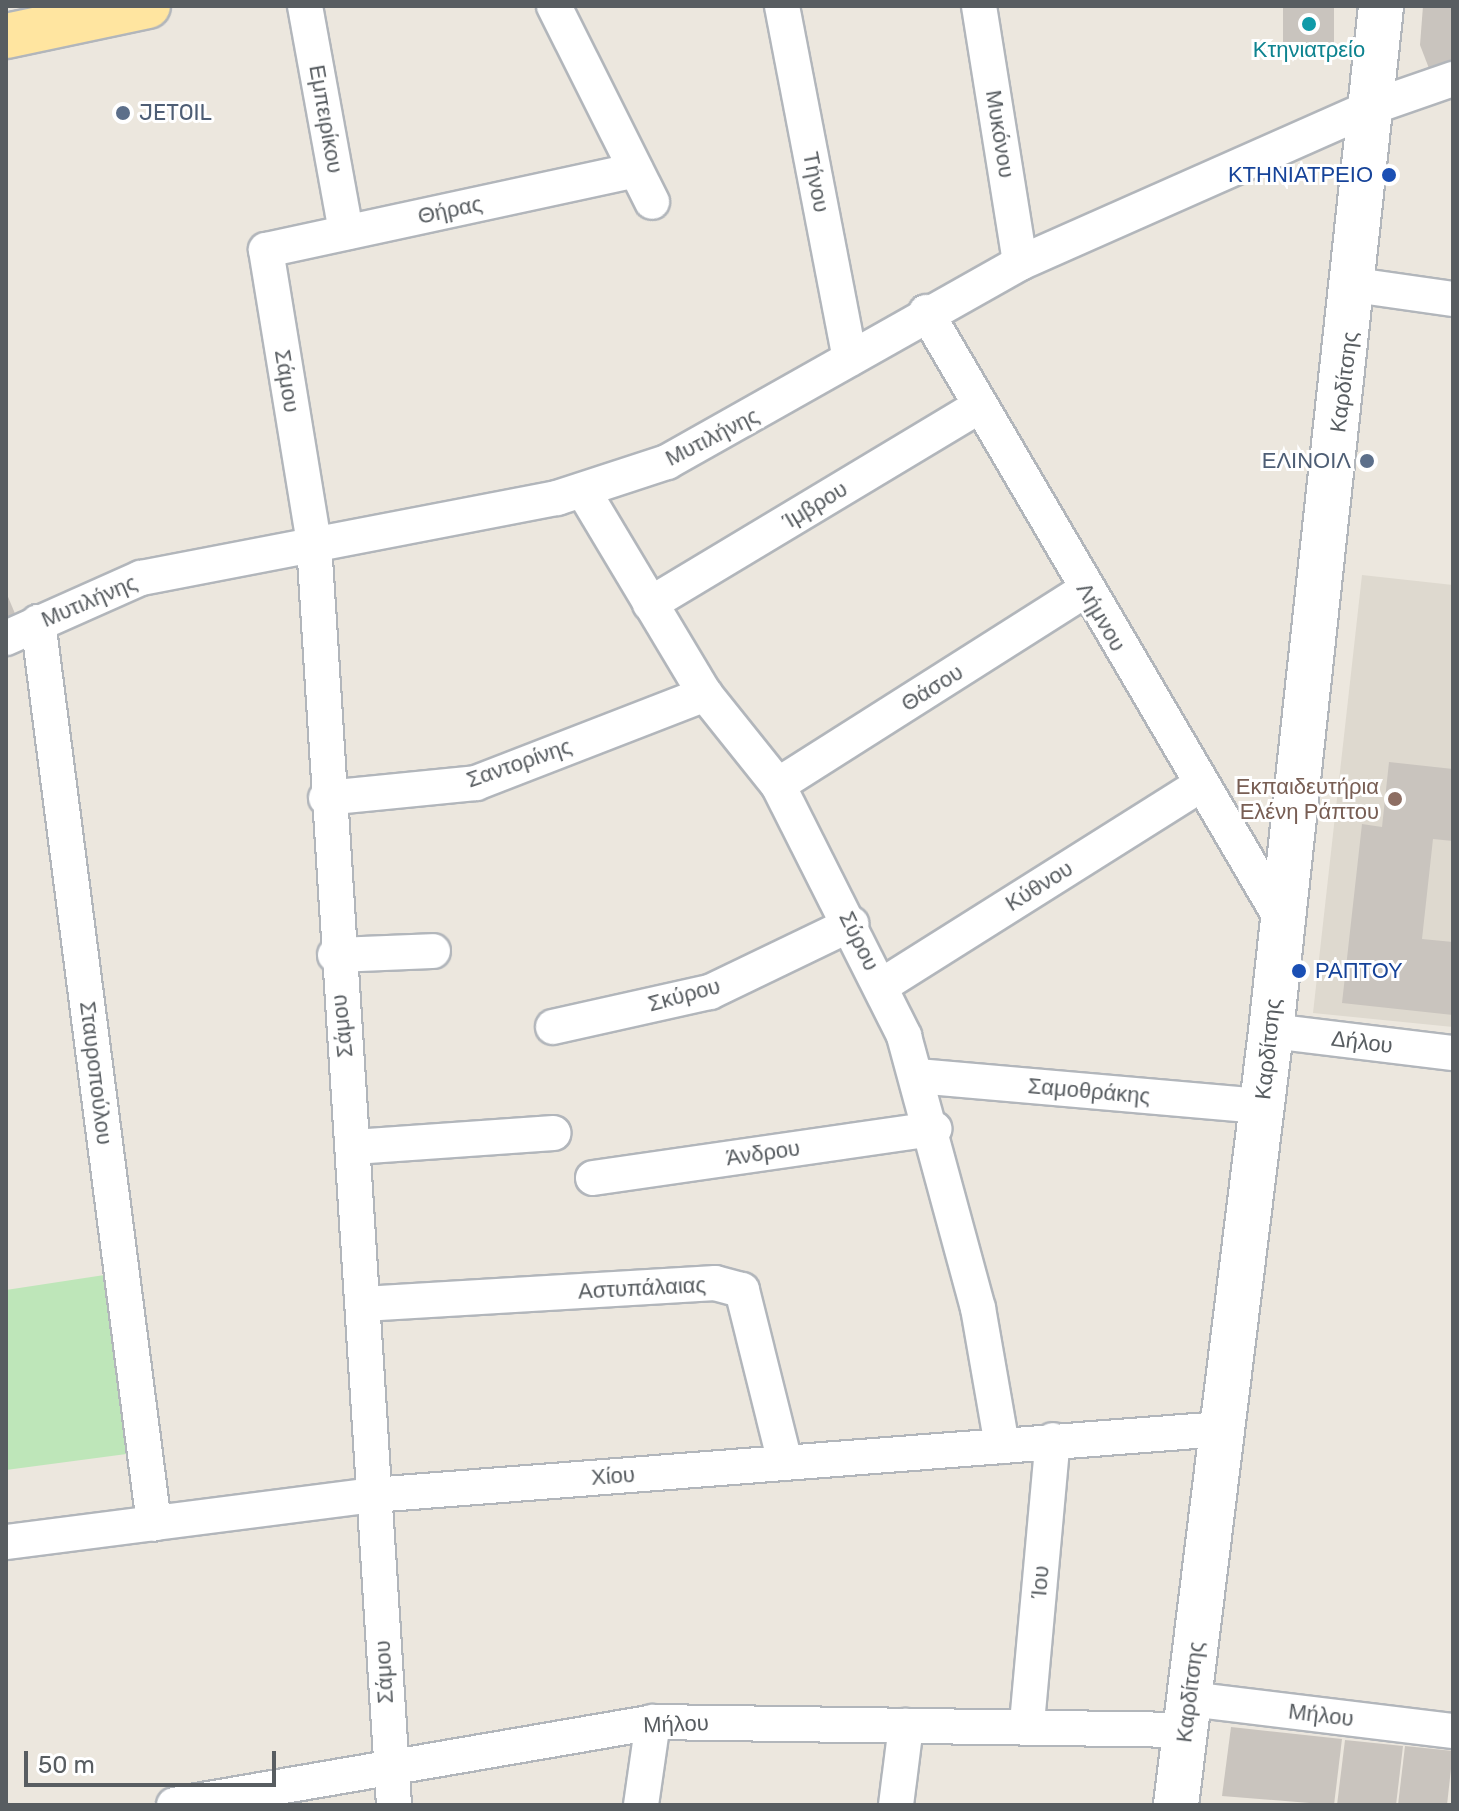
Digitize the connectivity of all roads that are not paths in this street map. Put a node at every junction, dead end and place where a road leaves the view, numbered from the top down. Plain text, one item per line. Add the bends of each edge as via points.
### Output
1 (148, 6) edge
2 (305, 6) edge
3 (554, 6) edge
4 (782, 6) edge
5 (979, 6) edge
6 (1381, 6) edge
7 (6, 36) edge
8 (1453, 79) edge
9 (1372, 107) junction
10 (635, 170) junction
11 (652, 202) dead end
12 (346, 232) junction
13 (266, 250) joint
14 (1020, 263) junction
15 (1355, 285) junction
16 (1453, 299) edge
17 (926, 312) junction
18 (850, 358) junction
19 (980, 406) junction
20 (584, 492) junction
21 (314, 543) junction
22 (1085, 590) junction
23 (650, 604) junction
24 (38, 622) junction
25 (6, 638) edge
26 (705, 694) junction
27 (778, 785) junction
28 (1198, 786) junction
29 (326, 798) junction
30 (1281, 918) junction
31 (851, 924) junction
32 (433, 951) dead end
33 (335, 955) junction
34 (881, 986) junction
35 (553, 1027) dead end
36 (1271, 1031) junction
37 (1453, 1053) edge
38 (917, 1076) junction
39 (1261, 1106) junction
40 (934, 1129) junction
41 (554, 1133) dead end
42 (354, 1147) junction
43 (593, 1178) dead end
44 (363, 1304) junction
45 (1222, 1429) junction
46 (1053, 1440) junction
47 (1002, 1446) junction
48 (785, 1463) junction
49 (373, 1495) junction
50 (154, 1524) junction
51 (6, 1542) edge
52 (1187, 1714) junction
53 (653, 1722) junction
54 (1027, 1723) junction
55 (906, 1726) junction
56 (1453, 1731) edge
57 (389, 1766) junction
58 (174, 1805) edge
59 (394, 1805) edge
60 (641, 1805) edge
61 (896, 1805) edge
62 (1176, 1805) edge

1 - 7 main road
2 - 12 street, Εμπειρίκου
3 - 10 street
4 - 18 street, Τήνου
5 - 14 street, Μυκόνου
6 - 9 main road, Καρδίτσης
8 - 9 street, Μυτιλήνης
9 - 14 street, Μυτιλήνης
9 - 15 main road, Καρδίτσης
10 - 11 street
10 - 12 street, Θήρας
12 - 13 street, Θήρας
13 - 21 street, Σάμου
14 - 17 street, Μυτιλήνης
15 - 16 street
15 - 30 main road, Καρδίτσης
17 - 18 street, Μυτιλήνης
17 - 19 street, Λήμνου
18 - 20 street, Μυτιλήνης via 723,436
19 - 22 street, Λήμνου
19 - 23 street, Ίμβρου
20 - 21 street, Μυτιλήνης
20 - 23 street, Σύρου
21 - 24 street, Μυτιλήνης via 141,578
21 - 29 street, Σάμου
22 - 27 street, Θάσου
22 - 28 street, Λήμνου
23 - 26 street, Σύρου
24 - 25 street, Μυτιλήνης
24 - 50 street, Σταυροπούλου
26 - 27 street, Σύρου
26 - 29 street, Σαντορίνης via 476,783
27 - 31 street, Σύρου
28 - 30 street, Λήμνου
28 - 34 street, Κύθνου
29 - 33 street, Σάμου
30 - 36 main road, Καρδίτσης
31 - 34 street, Σύρου
31 - 35 street, Σκύρου via 710,992
32 - 33 street
33 - 42 street, Σάμου
34 - 38 street, Σύρου
36 - 37 street, Δήλου
36 - 39 main road, Καρδίτσης
38 - 39 street, Σαμοθράκης
38 - 40 street, Σύρου
39 - 45 main road, Καρδίτσης
40 - 43 street, Άνδρου
40 - 47 street, Σύρου via 978,1308
41 - 42 street
42 - 44 street, Σάμου
44 - 48 street, Αστυπάλαιας via 715,1283 742,1290
44 - 49 street, Σάμου
45 - 46 street, Χίου
45 - 52 main road, Καρδίτσης
46 - 47 street, Χίου
46 - 54 street, Ίου
47 - 48 street, Χίου
48 - 49 street, Χίου
49 - 50 street, Χίου
49 - 57 street, Σάμου
50 - 51 street, Χίου
52 - 54 street, Μήλου
52 - 56 street, Μήλου
52 - 62 main road, Καρδίτσης
53 - 55 street, Μήλου
53 - 57 street, Μήλου
53 - 60 street
54 - 55 street, Μήλου
55 - 61 street
57 - 58 street, Μήλου
57 - 59 street, Σάμου

